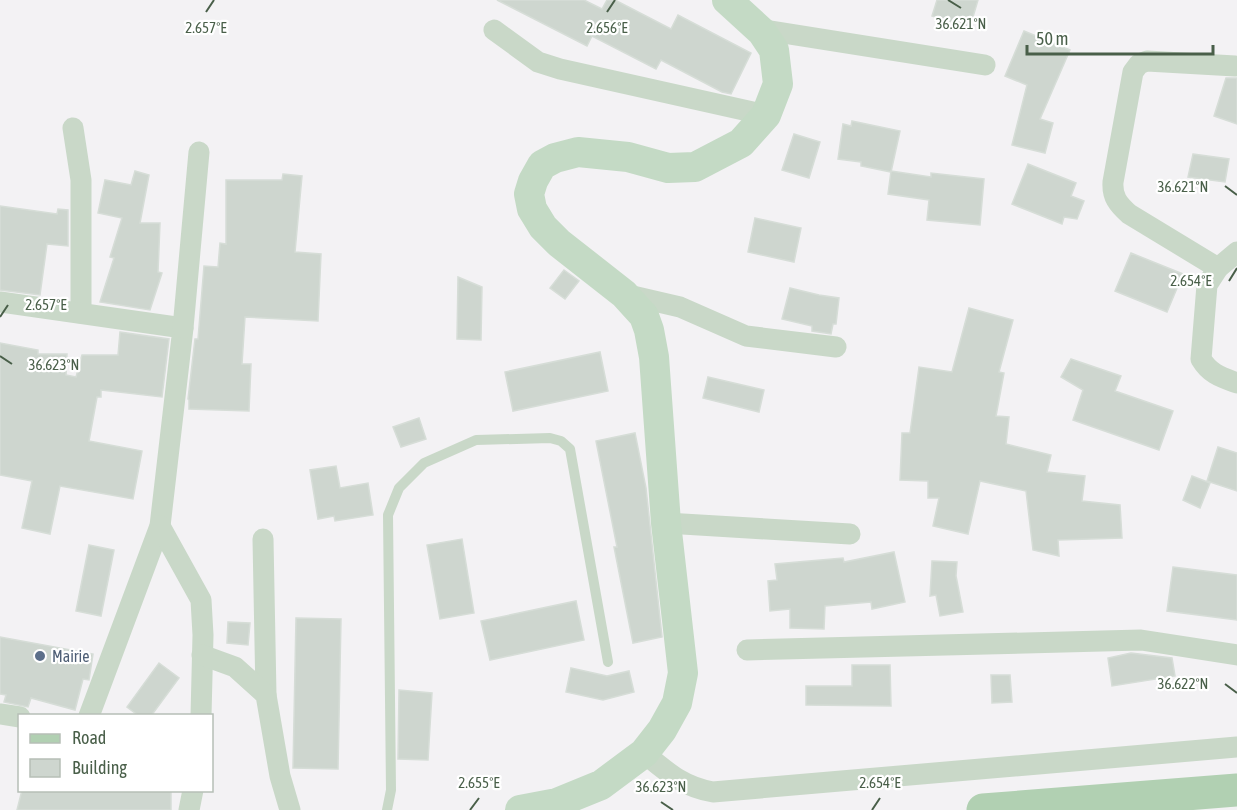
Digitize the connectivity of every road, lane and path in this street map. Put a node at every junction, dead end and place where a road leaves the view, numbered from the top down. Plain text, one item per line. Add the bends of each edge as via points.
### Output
1 (727, 0) edge
2 (758, 28) junction
3 (494, 30) dead end
4 (985, 65) dead end
5 (1235, 66) dead end
6 (766, 115) junction
7 (73, 128) dead end
8 (199, 153) dead end
9 (1237, 252) edge
10 (1218, 268) junction
11 (624, 294) junction
12 (0, 302) edge
13 (81, 313) junction
14 (183, 328) junction
15 (836, 346) dead end
16 (1237, 383) edge
17 (666, 523) junction
18 (160, 526) junction
19 (850, 534) dead end
20 (262, 539) dead end
21 (747, 650) dead end
22 (202, 655) junction
23 (1237, 655) edge
24 (608, 662) dead end
25 (266, 695) junction
26 (0, 714) edge
27 (90, 714) edge
28 (201, 714) edge
29 (18, 717) edge
30 (1237, 747) edge
31 (644, 753) junction
32 (1237, 790) edge
33 (193, 792) edge
34 (998, 809) edge
35 (189, 810) edge
36 (290, 810) edge
37 (387, 810) edge
38 (520, 810) edge

1 - 2 main road
2 - 4 street
2 - 6 main road via 774,50 778,84
3 - 6 street via 538,62 560,69
5 - 10 street via 1147,61 1139,64 1133,72 1113,183 1119,205 1129,214
6 - 11 main road via 741,143 695,166 668,168 628,157 578,152 542,165 529,194 532,209 543,227
7 - 13 street via 81,180
8 - 14 street
9 - 10 street
10 - 16 street via 1208,285 1201,359 1208,370
11 - 15 street via 680,307 746,336
11 - 17 main road via 644,316 654,357
12 - 13 street
13 - 14 street
14 - 18 street
17 - 19 street
17 - 31 main road via 683,673 677,704
18 - 22 street via 201,600
18 - 27 street
20 - 25 street
21 - 23 street via 1142,640
22 - 25 street via 235,667
22 - 28 street
24 - 37 lane via 570,448 550,438 476,440 424,463 399,488 388,515 391,790
25 - 36 street
26 - 29 street
30 - 31 street via 713,792 695,789
31 - 38 main road via 601,785 557,802
32 - 34 main road
33 - 35 street

